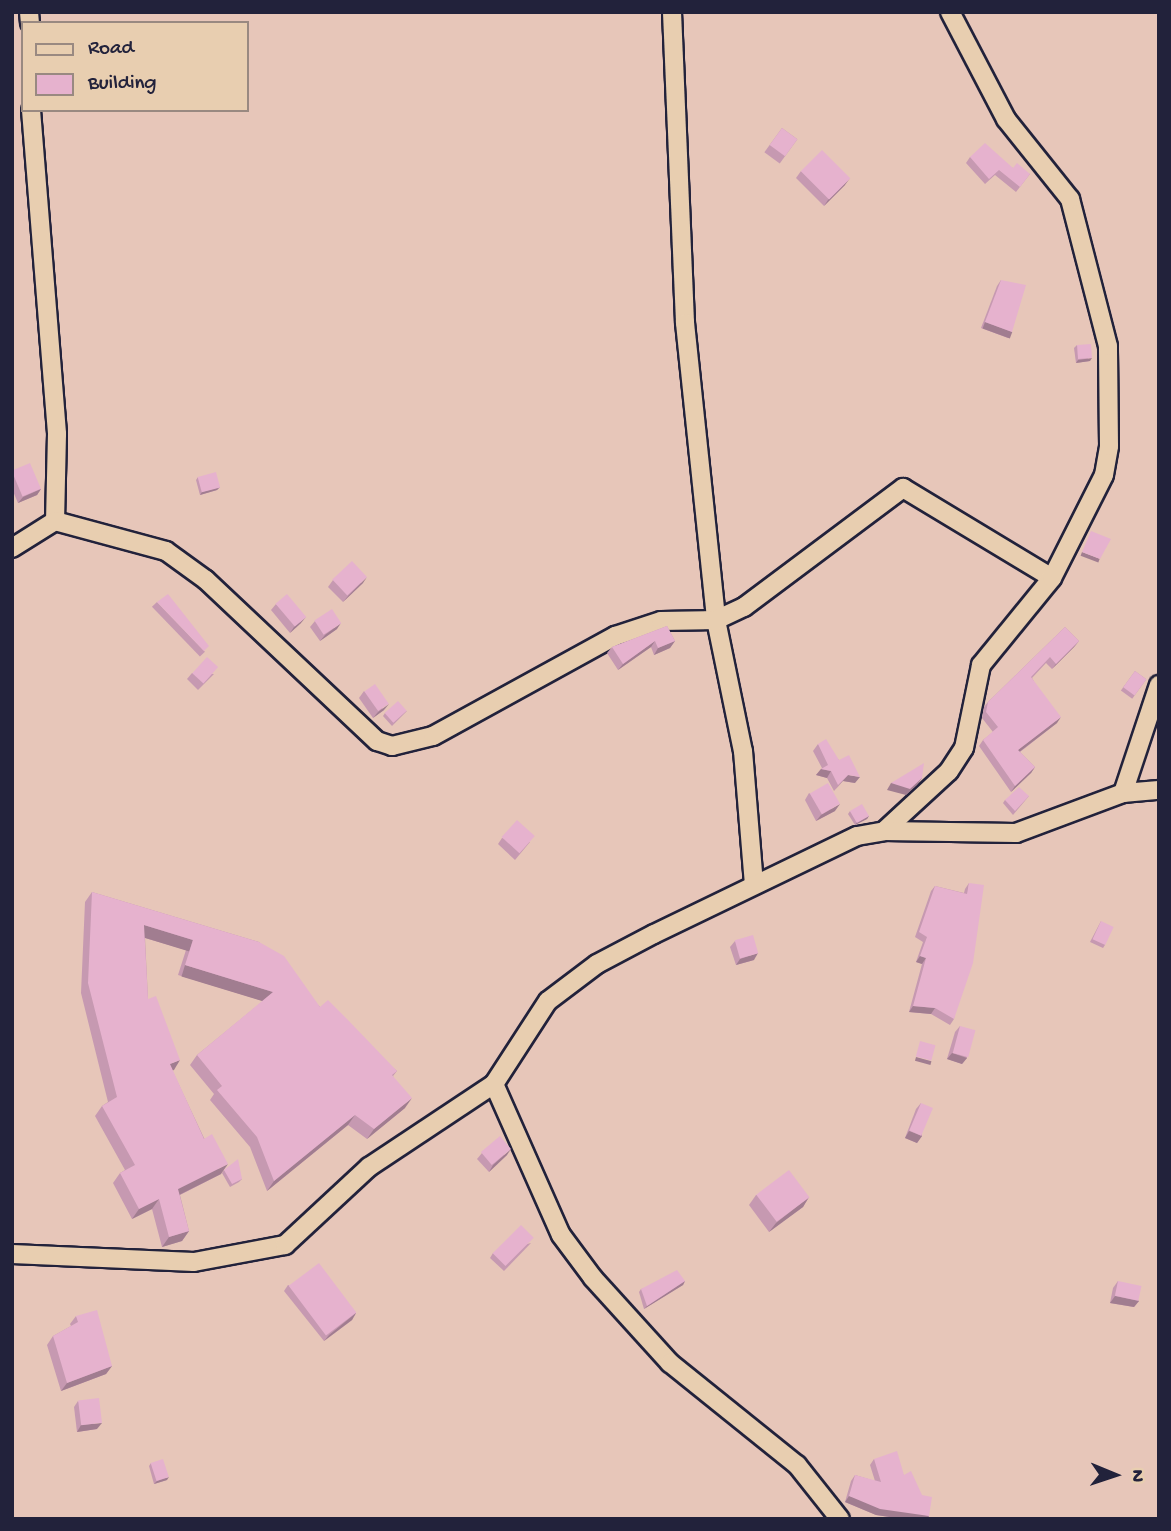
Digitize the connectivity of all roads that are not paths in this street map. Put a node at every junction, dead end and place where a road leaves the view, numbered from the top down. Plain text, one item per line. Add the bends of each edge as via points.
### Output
1 (672, 12) edge
2 (950, 12) edge
3 (31, 112) edge
4 (55, 521) junction
5 (12, 548) edge
6 (1052, 578) junction
7 (716, 620) junction
8 (1159, 685) edge
9 (1159, 790) edge
10 (1123, 793) junction
11 (884, 831) junction
12 (754, 885) junction
13 (494, 1084) junction
14 (12, 1254) edge
15 (840, 1519) edge

1 - 7 street via 685,323
2 - 6 street via 1006,119 1070,199 1108,346 1104,475
3 - 4 street via 57,434
4 - 5 street
4 - 7 street via 147,542 186,562 377,741 392,746 433,736 615,636 661,621
6 - 7 street via 903,488 785,579
6 - 11 street via 981,665 964,748 949,771
7 - 12 street via 743,751
8 - 10 street
9 - 10 street
10 - 11 street via 1016,833
11 - 12 street via 857,836
12 - 13 street via 597,964 548,1001
13 - 14 street via 369,1167 301,1233 265,1253 157,1263
13 - 15 street via 561,1235 593,1278 670,1363 797,1465

